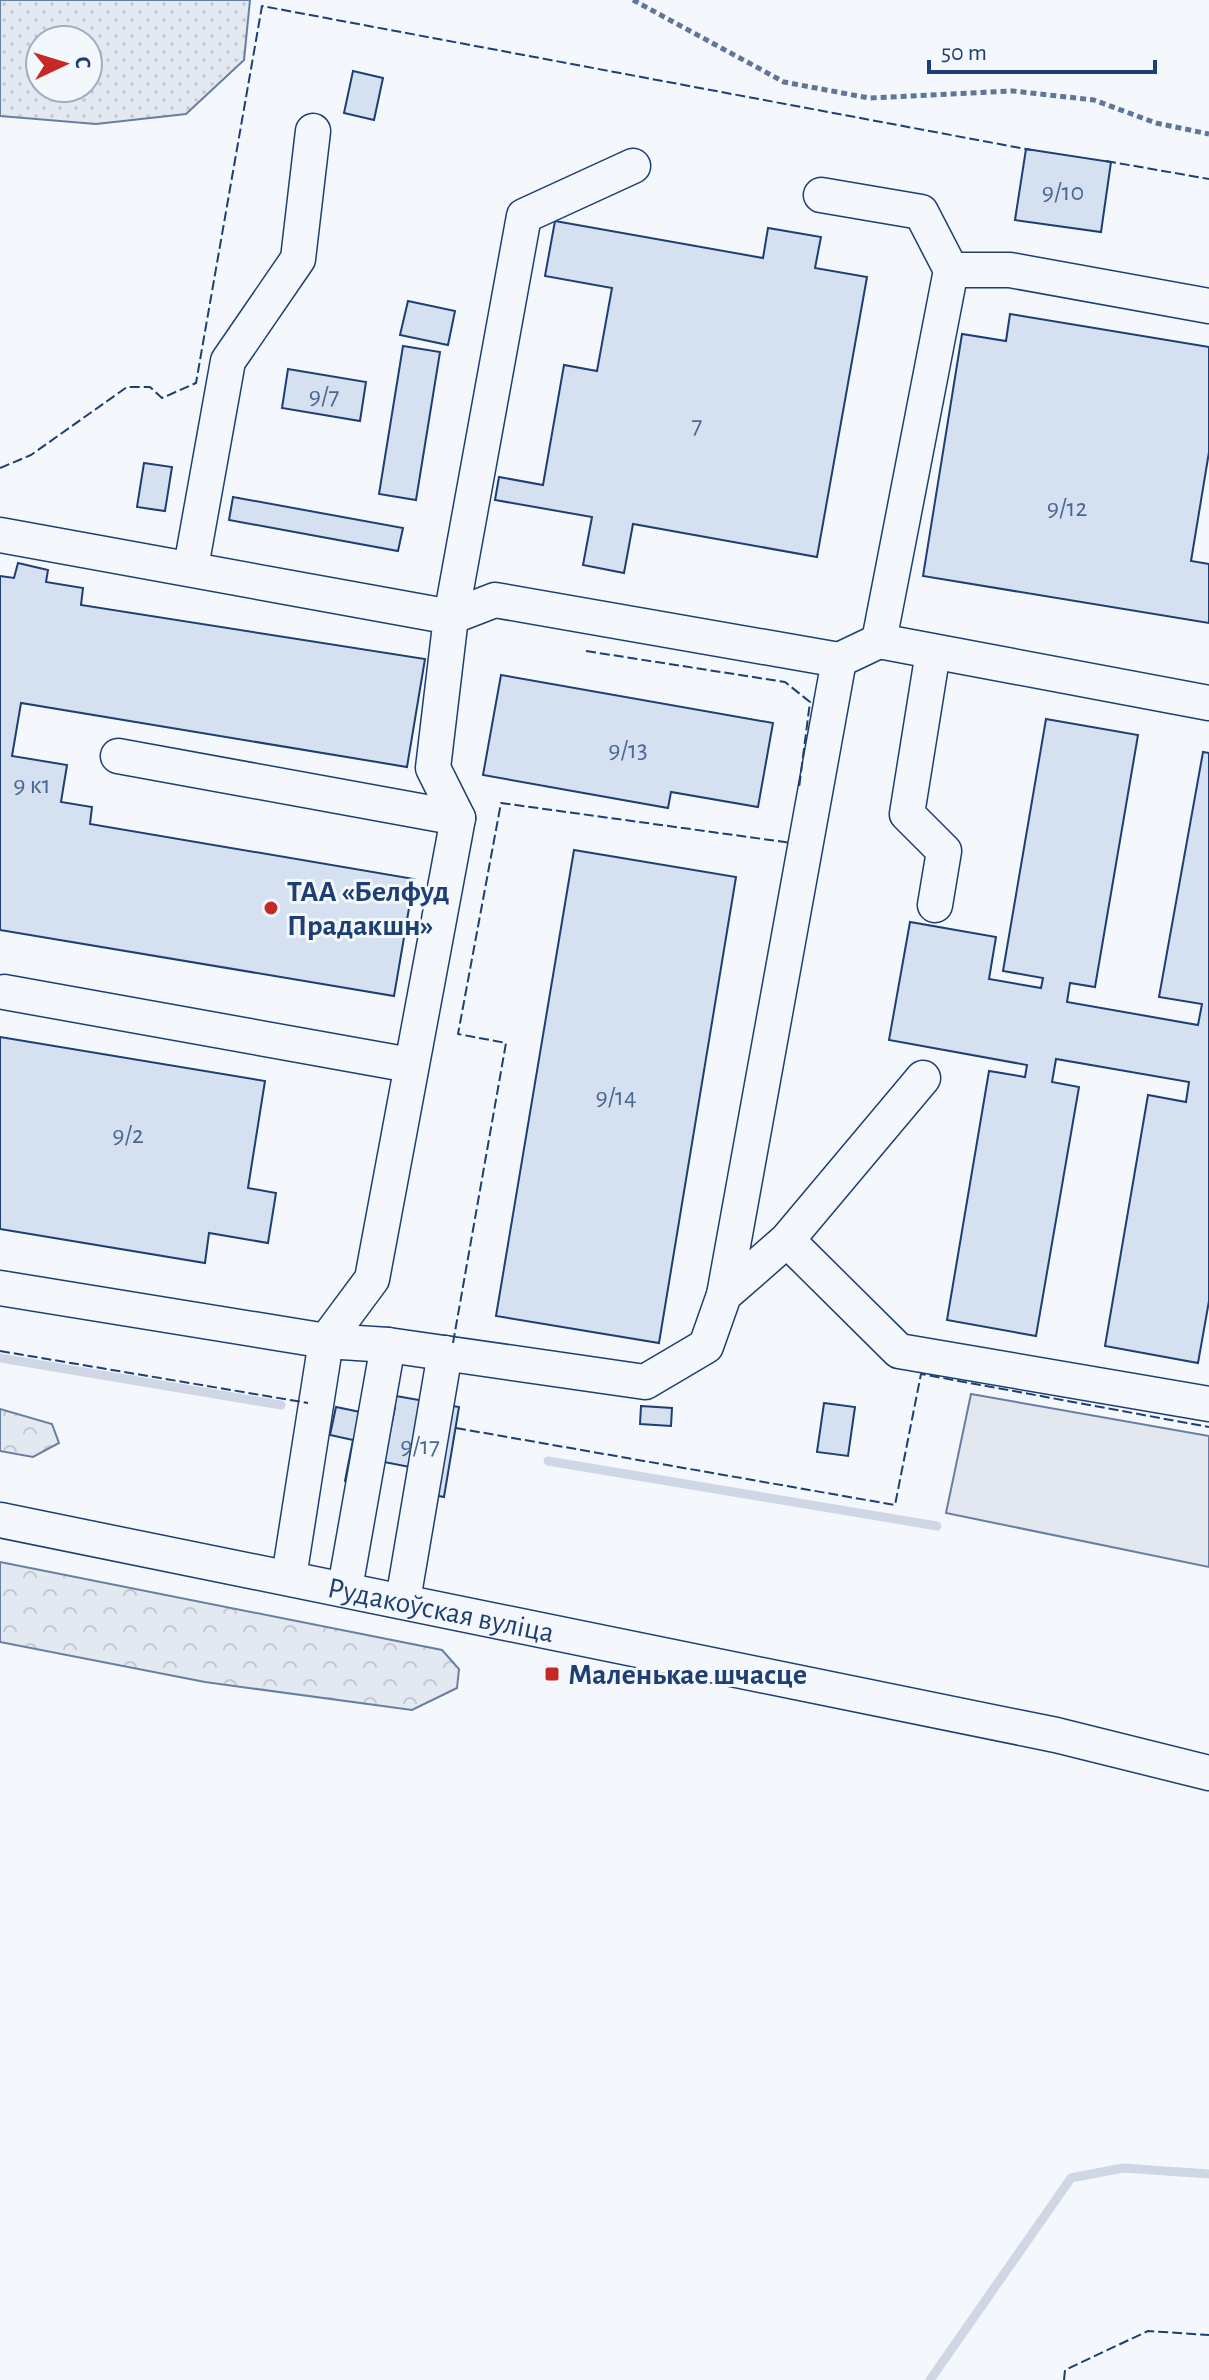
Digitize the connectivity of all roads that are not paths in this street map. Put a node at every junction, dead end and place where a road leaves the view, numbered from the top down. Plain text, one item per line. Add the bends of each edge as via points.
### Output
1 (313, 131) dead end
2 (633, 166) dead end
3 (821, 195) dead end
4 (951, 270) junction
5 (1209, 306) edge
6 (0, 535) edge
7 (191, 567) junction
8 (451, 617) junction
9 (879, 641) junction
10 (933, 652) junction
11 (839, 660) junction
12 (1209, 703) edge
13 (118, 756) dead end
14 (458, 818) junction
15 (935, 905) dead end
16 (4, 992) dead end
17 (410, 1065) junction
18 (923, 1078) dead end
19 (787, 1240) junction
20 (0, 1288) edge
21 (724, 1295) junction
22 (326, 1341) junction
23 (388, 1345) junction
24 (445, 1353) junction
25 (1209, 1404) edge
26 (0, 1520) edge
27 (289, 1577) junction
28 (345, 1588) junction
29 (403, 1600) junction
30 (1209, 1773) edge

1 - 7 street via 298,259 228,361
2 - 8 street via 524,216
3 - 4 street via 921,212
4 - 5 street via 1010,270
4 - 9 street
6 - 7 street
7 - 8 street
8 - 11 street via 495,600
8 - 14 street via 433,768
9 - 10 street
9 - 11 street
10 - 12 street
10 - 15 street via 907,814 944,851
11 - 21 street
13 - 14 street
14 - 17 street
16 - 17 street
17 - 22 street via 372,1279
18 - 19 street
19 - 21 street
19 - 25 street via 899,1351
20 - 22 street
21 - 24 street via 706,1346 645,1382
22 - 23 street
22 - 27 street
23 - 24 street
23 - 28 street
24 - 29 street
26 - 27 street, Рудакоўская вуліца
27 - 28 street, Рудакоўская вуліца
28 - 29 street, Рудакоўская вуліца
29 - 30 street, Рудакоўская вуліца via 1056,1735

